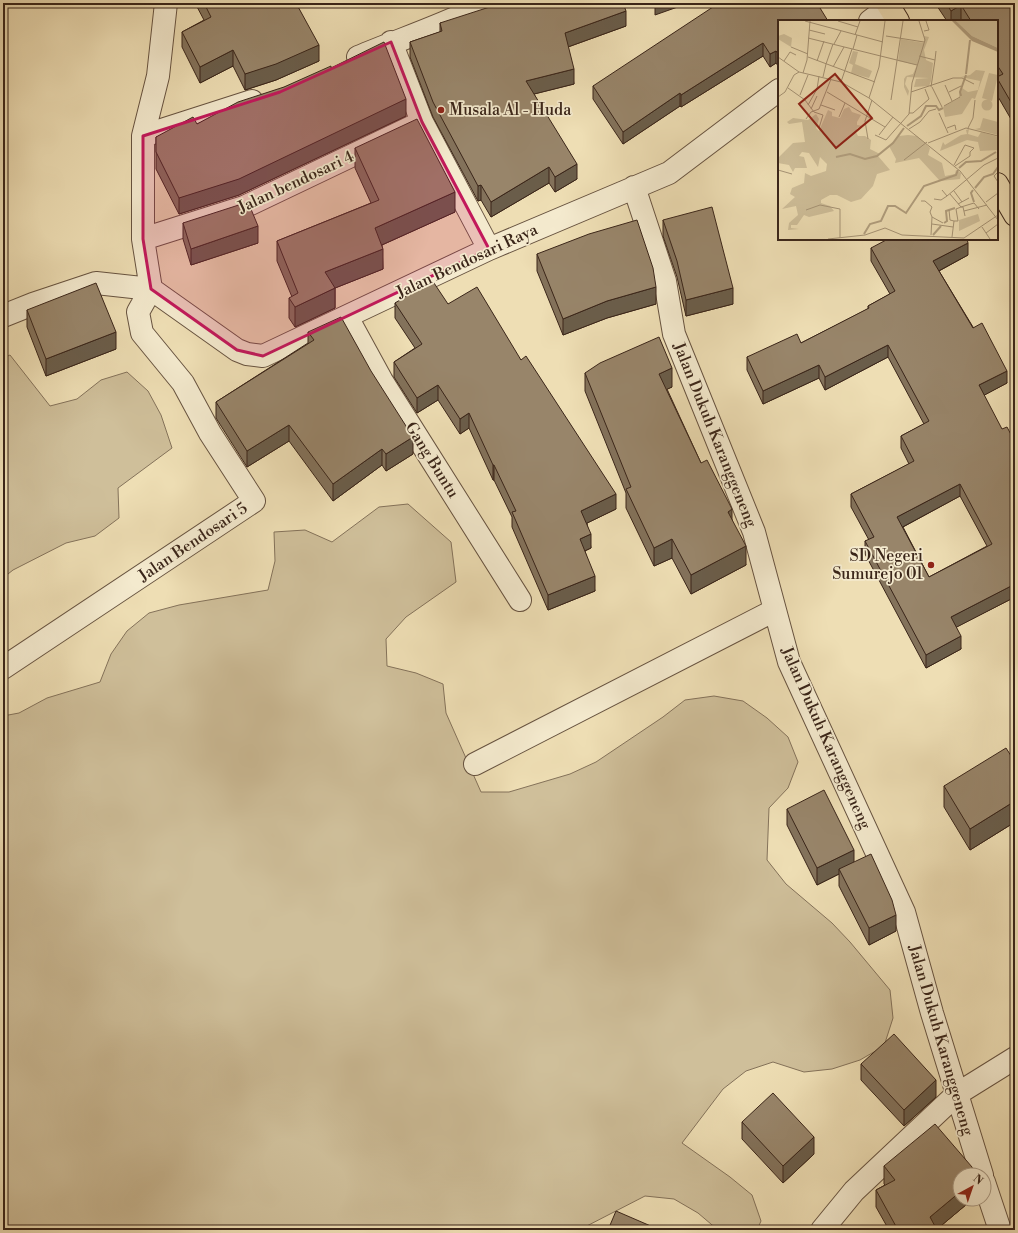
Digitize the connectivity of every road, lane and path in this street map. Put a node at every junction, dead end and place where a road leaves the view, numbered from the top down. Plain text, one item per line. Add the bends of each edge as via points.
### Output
1 (166, 3) edge
2 (488, 3) edge
3 (892, 10) edge
4 (872, 20) edge
5 (391, 42) junction
6 (343, 64) edge
7 (778, 91) edge
8 (273, 94) edge
9 (422, 122) junction
10 (143, 136) junction
11 (998, 185) edge
12 (634, 187) junction
13 (1014, 209) edge
14 (143, 239) junction
15 (489, 249) junction
16 (151, 289) junction
17 (3, 316) edge
18 (347, 318) junction
19 (520, 600) dead end
20 (775, 610) junction
21 (3, 668) edge
22 (475, 764) dead end
23 (1015, 1058) edge
24 (957, 1094) junction
25 (980, 1167) edge
26 (992, 1206) edge
27 (822, 1230) edge
28 (1000, 1230) edge

1 - 10 street via 158,76
2 - 5 street via 459,17
3 - 4 street
5 - 6 street
5 - 9 street
7 - 12 street, Jalan Bendosari Raya via 669,173
8 - 10 street
9 - 14 street, Jalan bendosari 4 via 244,208
9 - 15 street
10 - 14 street
11 - 13 main road
12 - 15 street, Jalan Bendosari Raya
12 - 20 street, Jalan Dukuh Karanggeneng via 665,281 674,334 754,532
14 - 16 street
15 - 18 street, Jalan Bendosari Raya
16 - 17 street, Jalan Bendosari Raya via 96,283
16 - 18 street, Jalan Bendosari Raya via 237,350 256,356 262,356
16 - 21 street, Jalan Bendosari 5 via 138,312 142,333 183,383 210,433 254,501
18 - 19 street, Gang Buntu via 382,381
20 - 22 street
20 - 24 street, Jalan Dukuh Karanggeneng via 789,662 904,912
23 - 24 street
24 - 25 street, Jalan Dukuh Karanggeneng
24 - 27 street via 854,1192
26 - 28 street

